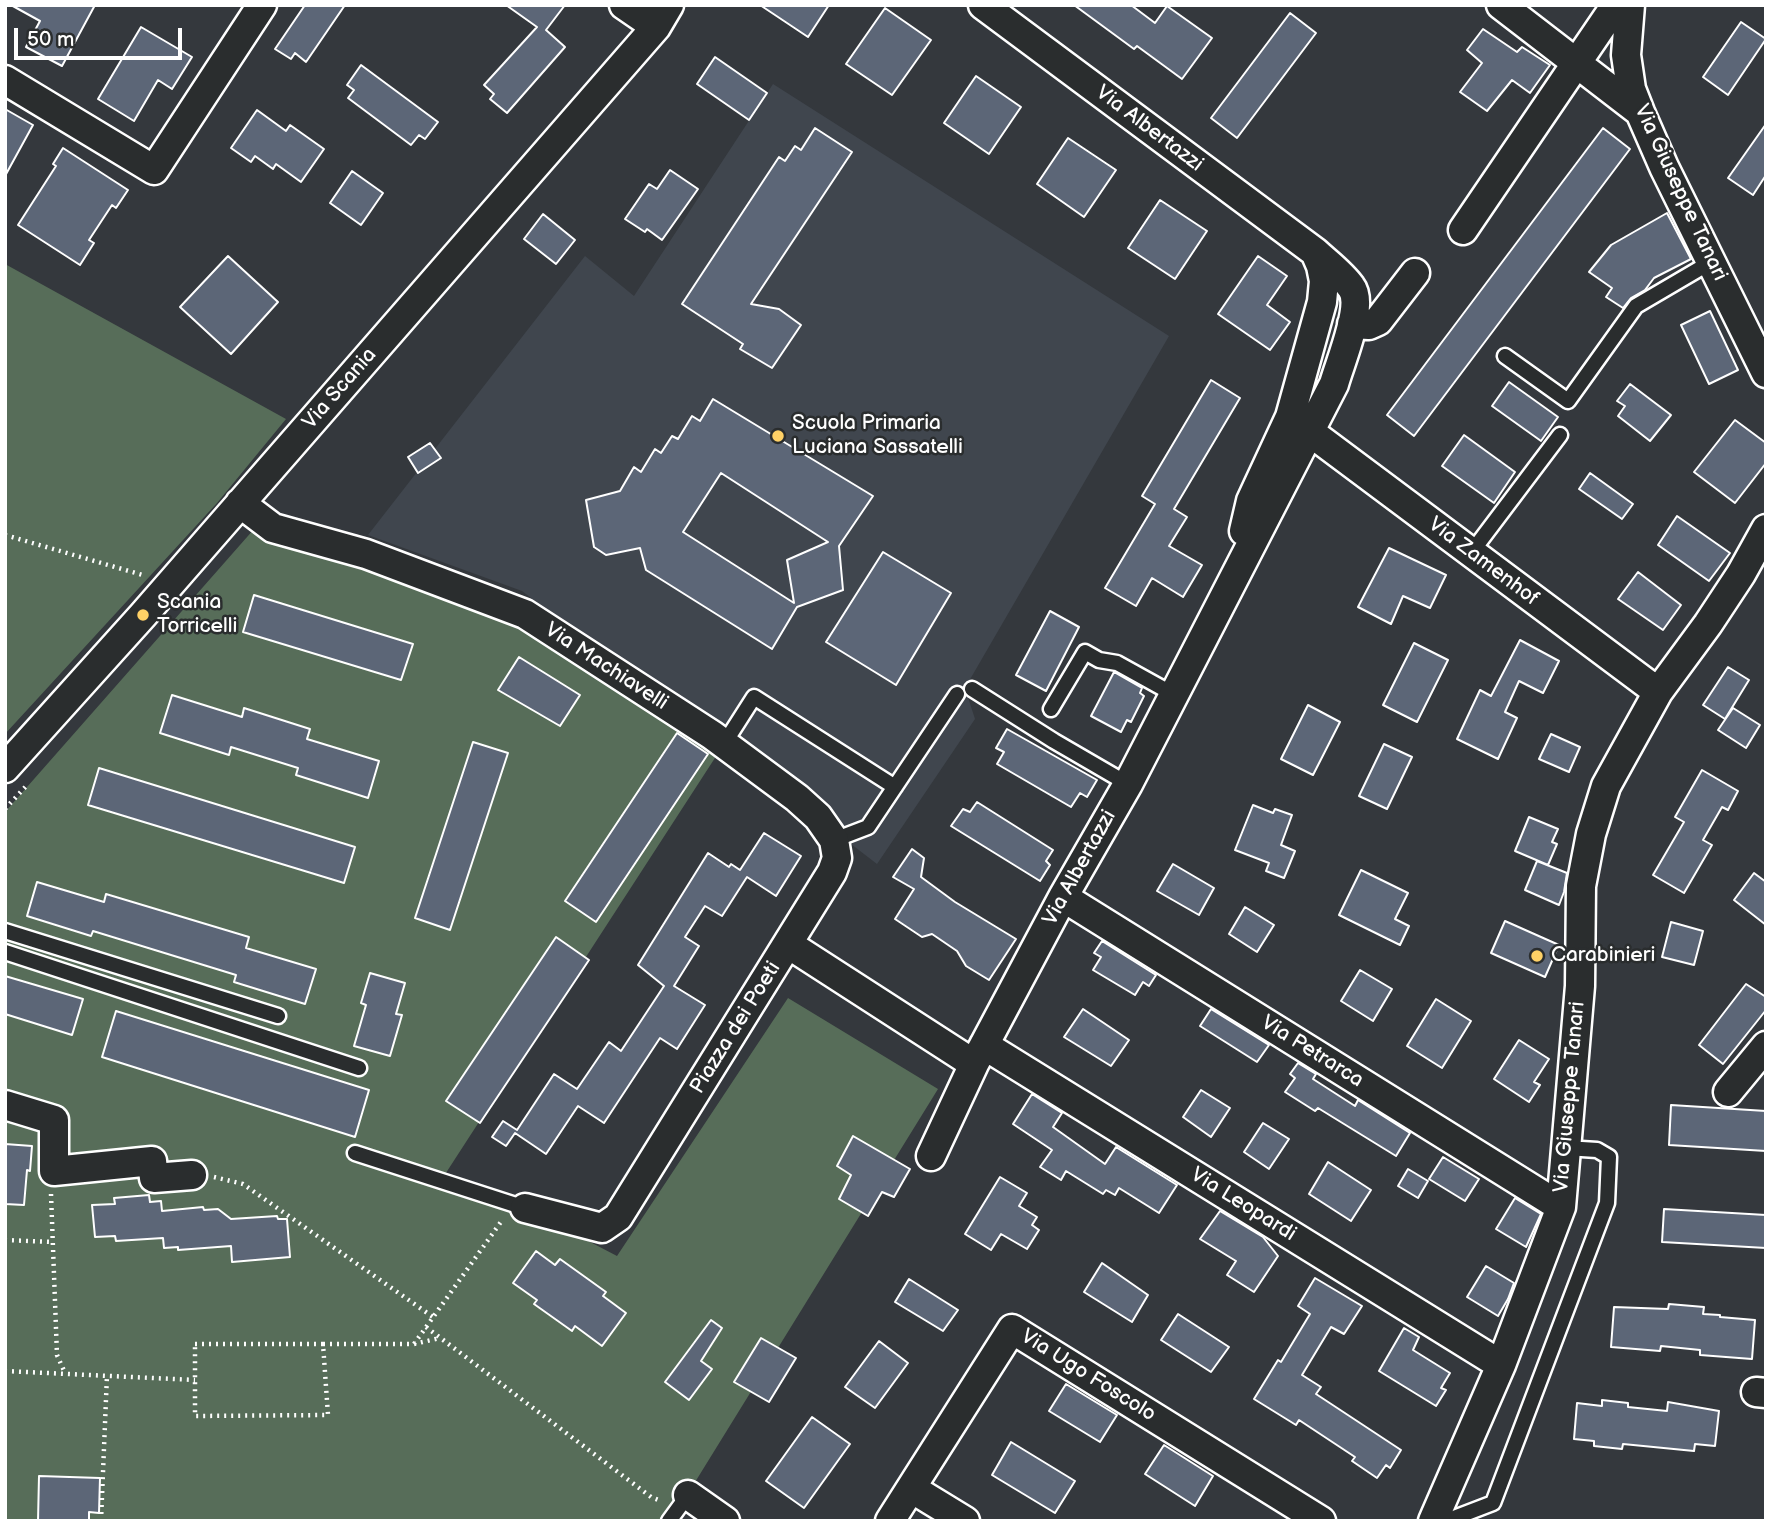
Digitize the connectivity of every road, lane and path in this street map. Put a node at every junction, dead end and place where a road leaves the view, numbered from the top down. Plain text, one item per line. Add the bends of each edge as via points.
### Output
1 (262, 5) edge
2 (624, 5) edge
3 (983, 5) edge
4 (1501, 5) edge
5 (1616, 5) edge
6 (1630, 5) edge
7 (662, 16) edge
8 (1578, 64) junction
9 (5, 80) edge
10 (1640, 112) junction
11 (1463, 230) dead end
12 (1315, 252) junction
13 (1711, 262) junction
14 (1415, 273) dead end
15 (1352, 324) junction
16 (1505, 355) dead end
17 (1766, 373) edge
18 (1300, 425) junction
19 (1560, 435) dead end
20 (240, 503) junction
21 (1766, 529) edge
22 (5, 535) edge
23 (1471, 553) junction
24 (171, 583) junction
25 (972, 689) dead end
26 (1658, 692) junction
27 (957, 694) dead end
28 (1173, 694) junction
29 (1051, 709) dead end
30 (724, 744) junction
31 (5, 768) edge
32 (1128, 784) junction
33 (895, 787) junction
34 (834, 840) junction
35 (1063, 897) junction
36 (5, 931) edge
37 (788, 944) junction
38 (5, 952) edge
39 (278, 1016) dead end
40 (1766, 1046) edge
41 (979, 1055) junction
42 (359, 1068) dead end
43 (1728, 1092) dead end
44 (5, 1105) edge
45 (1566, 1148) junction
46 (355, 1153) dead end
47 (931, 1156) dead end
48 (54, 1171) junction
49 (192, 1175) joint
50 (519, 1206) junction
51 (1561, 1207) junction
52 (5, 1240) edge
53 (52, 1242) junction
54 (433, 1317) junction
55 (426, 1327) junction
56 (440, 1338) junction
57 (323, 1344) junction
58 (414, 1344) junction
59 (1501, 1365) junction
60 (5, 1371) edge
61 (65, 1373) junction
62 (107, 1375) junction
63 (195, 1380) junction
64 (911, 1488) junction
65 (686, 1499) junction
66 (101, 1521) edge
67 (669, 1521) edge
68 (725, 1521) edge
69 (890, 1521) edge
70 (965, 1521) edge
71 (1321, 1521) edge
72 (1433, 1521) edge
73 (1446, 1521) edge

1 - 9 street via 154,170
2 - 7 street
3 - 12 street, Via Albertazzi
4 - 8 street
5 - 8 street
6 - 10 street, Via Giuseppe Tanari via 1626,55
7 - 20 street, Via Scania
8 - 10 street
8 - 11 street
10 - 13 street, Via Giuseppe Tanari
12 - 15 street, Via Albertazzi via 1353,289
12 - 18 street, Via Albertazzi via 1324,281
13 - 16 lane via 1636,306 1568,401
13 - 17 street, Via Giuseppe Tanari
14 - 15 street via 1378,321
15 - 18 street, Via Albertazzi via 1334,384
18 - 23 street, Via Zamenhof
18 - 28 street, Via Albertazzi via 1231,582
19 - 23 lane
20 - 24 street, Via Scania
20 - 30 street, Via Machiavelli via 273,528 366,554 525,614
21 - 26 street, Via Giuseppe Tanari via 1708,624
22 - 24 path
23 - 26 street, Via Zamenhof
24 - 31 street, Via Scania
25 - 32 lane
26 - 45 street, Via Giuseppe Tanari via 1606,786 1591,834 1581,886 1580,986
27 - 33 lane
28 - 29 lane via 1117,663 1084,652
28 - 32 street, Via Albertazzi
30 - 33 lane via 754,697
30 - 34 street, Via Machiavelli via 797,798
32 - 35 street, Via Albertazzi
33 - 34 lane via 868,827
34 - 37 street via 837,858 832,872
35 - 41 street, Via Albertazzi
35 - 51 street, Via Petrarca
36 - 39 lane
37 - 41 street, Piazza dei Poeti
37 - 50 street, Piazza dei Poeti via 618,1217 601,1228
38 - 42 lane
40 - 43 street
41 - 47 street, Via Albertazzi
41 - 59 street, Via Leopardi
44 - 48 street via 54,1120
45 - 51 street, Via Giuseppe Tanari
45 - 73 lane via 1597,1150 1609,1157 1606,1203 1493,1503
46 - 50 lane
48 - 49 street via 152,1161 155,1178
48 - 53 path
49 - 54 path via 243,1184
50 - 54 path
51 - 59 street, Via Giuseppe Tanari
52 - 53 path
53 - 61 path via 57,1355
54 - 55 path
55 - 56 path
55 - 58 path
56 - 58 path
56 - 65 path via 651,1497
57 - 58 path
57 - 63 path via 195,1344
57 - 63 path via 328,1415 195,1416
59 - 72 street, Via Giuseppe Tanari
60 - 61 path
61 - 62 path
62 - 63 path
62 - 66 path
64 - 69 street, Via Ugo Foscolo
64 - 70 street
64 - 71 street, Via Ugo Foscolo via 1012,1329
65 - 67 lane
65 - 68 street

